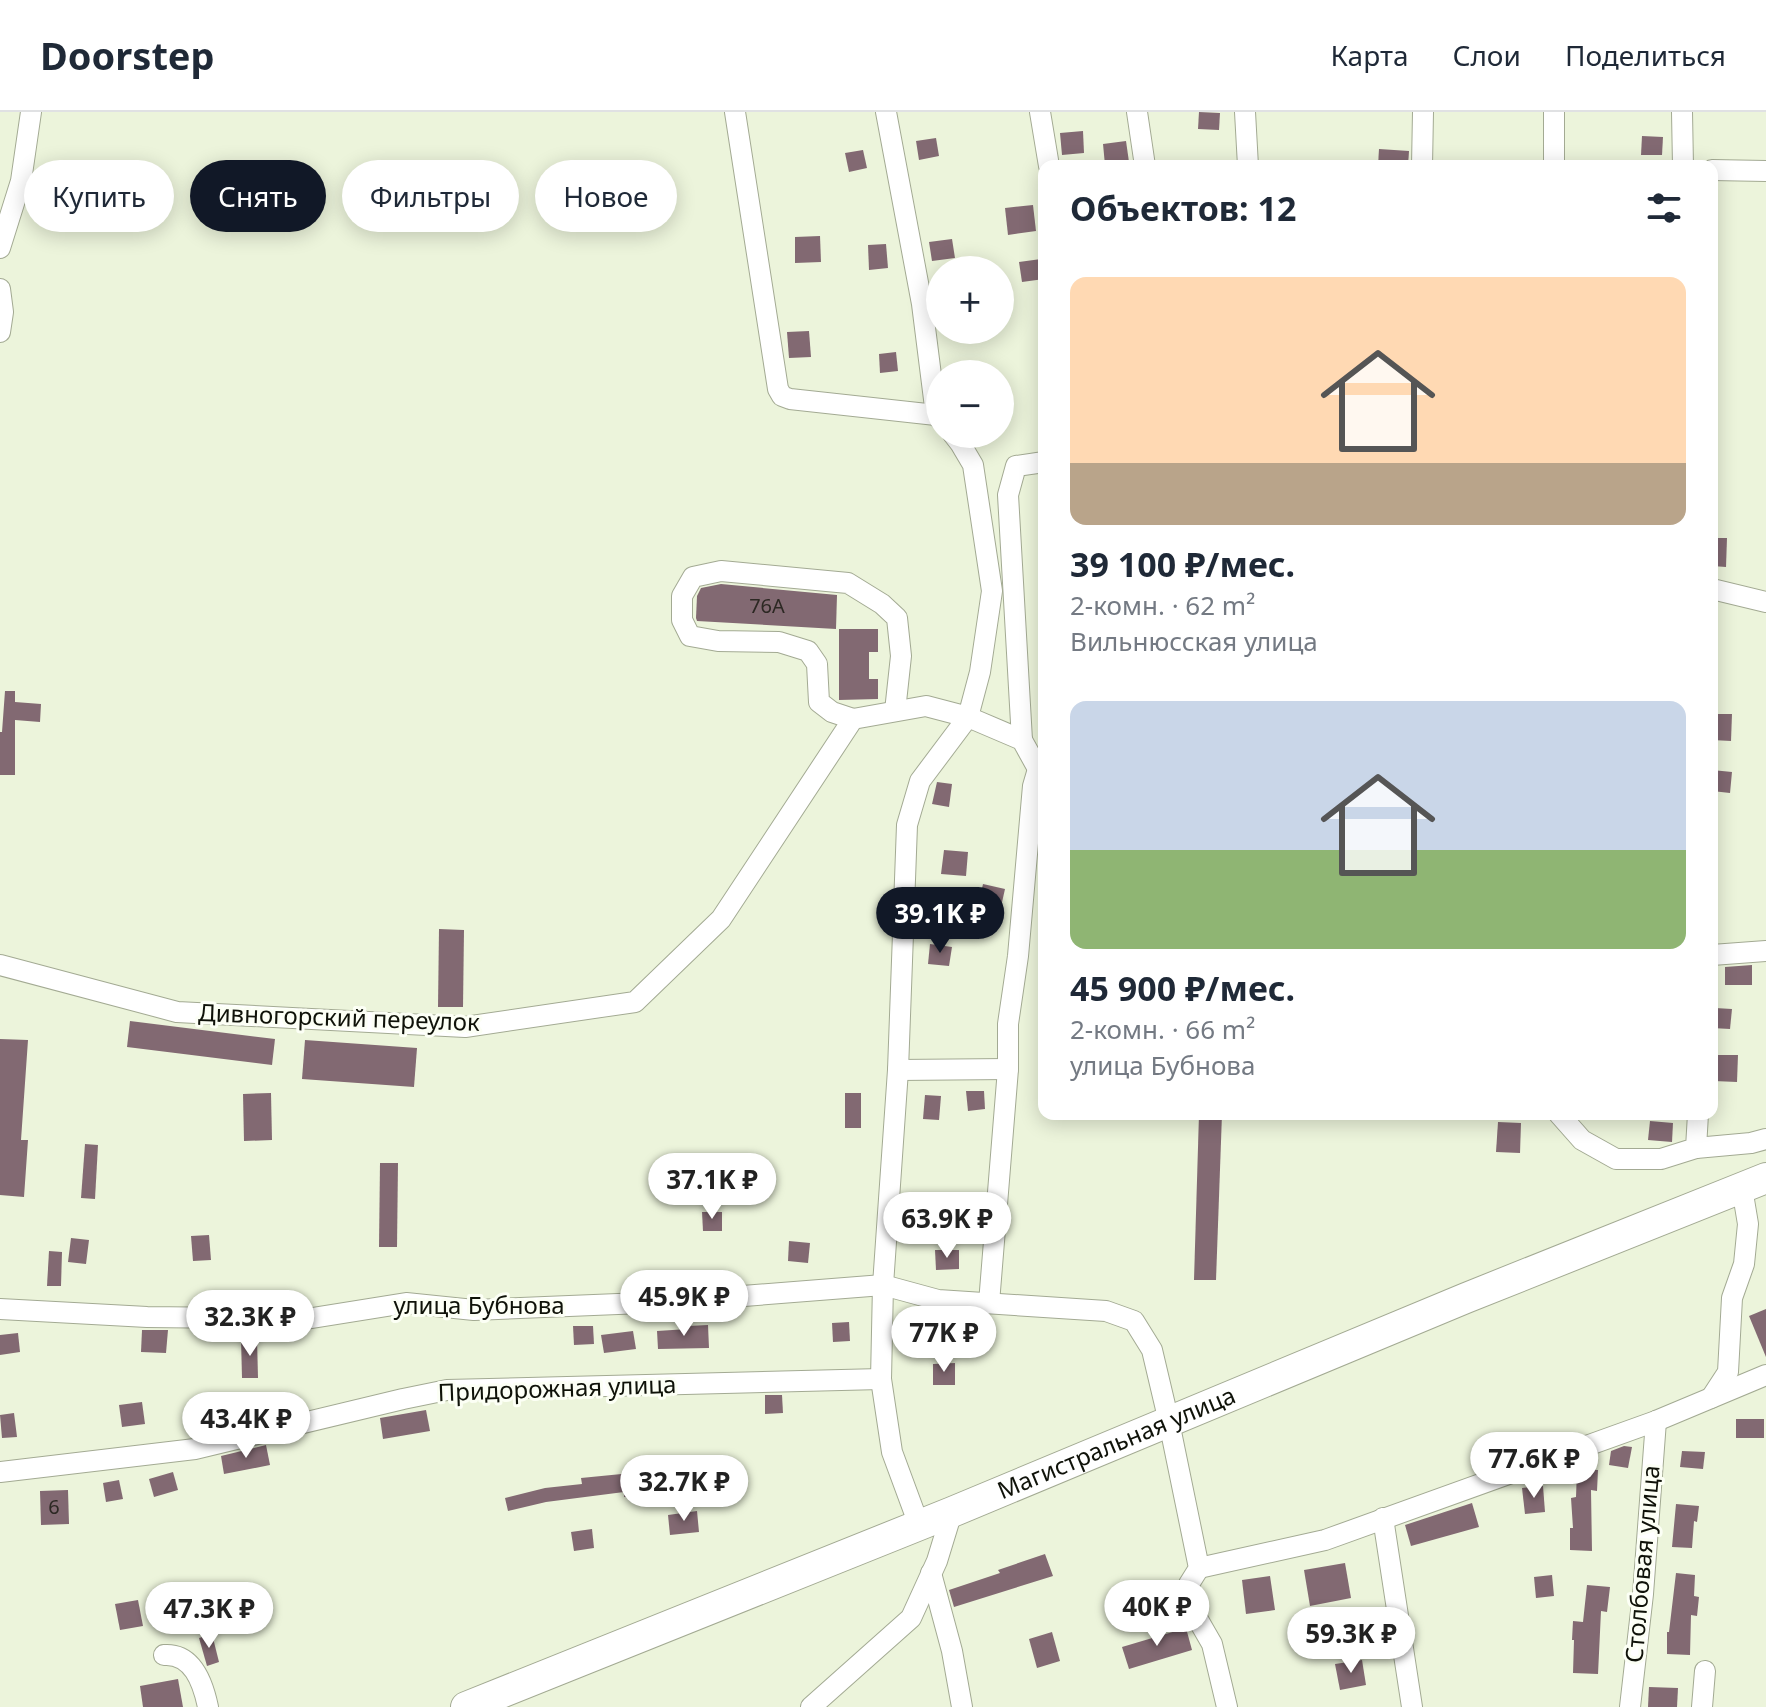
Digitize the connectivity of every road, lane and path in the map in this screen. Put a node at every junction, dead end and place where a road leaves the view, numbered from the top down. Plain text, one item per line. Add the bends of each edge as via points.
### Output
1 (31, 112) edge
2 (735, 112) edge
3 (886, 112) edge
4 (1040, 112) edge
5 (1137, 112) edge
6 (1245, 112) edge
7 (1423, 112) edge
8 (1554, 112) edge
9 (1682, 112) edge
10 (1048, 160) edge
11 (1144, 160) edge
12 (1248, 160) edge
13 (1422, 160) edge
14 (1554, 160) edge
15 (1683, 160) edge
16 (1718, 170) edge
17 (1766, 171) edge
18 (0, 248) edge
19 (0, 289) edge
20 (0, 332) edge
21 (930, 360) edge
22 (926, 416) edge
23 (963, 448) edge
24 (1038, 463) edge
25 (1718, 590) edge
26 (1766, 602) edge
27 (895, 711) junction
28 (968, 717) junction
29 (853, 719) junction
30 (1022, 740) junction
31 (1038, 763) edge
32 (1038, 774) edge
33 (1766, 951) edge
34 (1718, 955) edge
35 (0, 965) edge
36 (1008, 1069) junction
37 (898, 1070) junction
38 (1564, 1120) edge
39 (1697, 1130) edge
40 (1766, 1139) edge
41 (1754, 1183) edge
42 (883, 1285) junction
43 (989, 1303) junction
44 (0, 1309) edge
45 (1766, 1375) edge
46 (881, 1379) junction
47 (1711, 1398) junction
48 (1656, 1421) junction
49 (1169, 1422) junction
50 (0, 1472) edge
51 (952, 1512) junction
52 (1383, 1518) junction
53 (919, 1525) junction
54 (1199, 1568) junction
55 (931, 1573) junction
56 (164, 1655) dead end
57 (1705, 1671) dead end
58 (816, 1704) edge
59 (208, 1707) edge
60 (466, 1707) edge
61 (962, 1707) edge
62 (1227, 1707) edge
63 (1412, 1707) edge
64 (1630, 1707) edge
65 (1702, 1707) edge

1 - 18 street via 21,181
2 - 22 street via 782,396
3 - 21 street
4 - 10 street
5 - 11 street
6 - 12 street
7 - 13 street
8 - 14 street
9 - 15 street
16 - 17 street
19 - 20 street
23 - 28 street via 973,465 992,591
24 - 30 street via 1016,466 1008,495
25 - 26 street
27 - 28 street via 926,706
27 - 29 street
27 - 29 street via 901,656 897,618 882,604 848,583 721,571 693,577 682,596 682,620 690,636 779,642 808,651 817,664 819,702
28 - 30 street
28 - 37 street via 920,781 907,825
29 - 35 street, Дивногорский переулок via 721,919 635,1002 465,1027 177,1012
30 - 31 street
32 - 36 street via 1008,1024
33 - 34 street
36 - 37 street
36 - 43 street
37 - 42 street
38 - 39 street via 1582,1140 1616,1159 1661,1159
39 - 40 street via 1751,1143
41 - 47 street via 1744,1264 1732,1298 1728,1372
41 - 49 highway, Магистральная улица
42 - 43 street, улица Бубнова via 938,1300
42 - 44 street, улица Бубнова via 474,1310 406,1303 306,1319
42 - 46 street
43 - 49 street, улица Бубнова via 1106,1311 1134,1321 1152,1350
45 - 47 street
46 - 50 street, Придорожная улица via 447,1390 195,1449
46 - 53 street via 892,1452
47 - 48 street
48 - 52 street
48 - 64 street, Столбовая улица
49 - 51 highway, Магистральная улица
49 - 54 street, улица Бубнова
51 - 53 highway, Магистральная улица
51 - 55 street
52 - 54 street via 1325,1540
52 - 63 street
53 - 60 highway, Магистральная улица
54 - 62 street via 1189,1584 1189,1604 1212,1644
55 - 58 street via 911,1618
55 - 61 street
56 - 59 street via 192,1665
57 - 65 street

